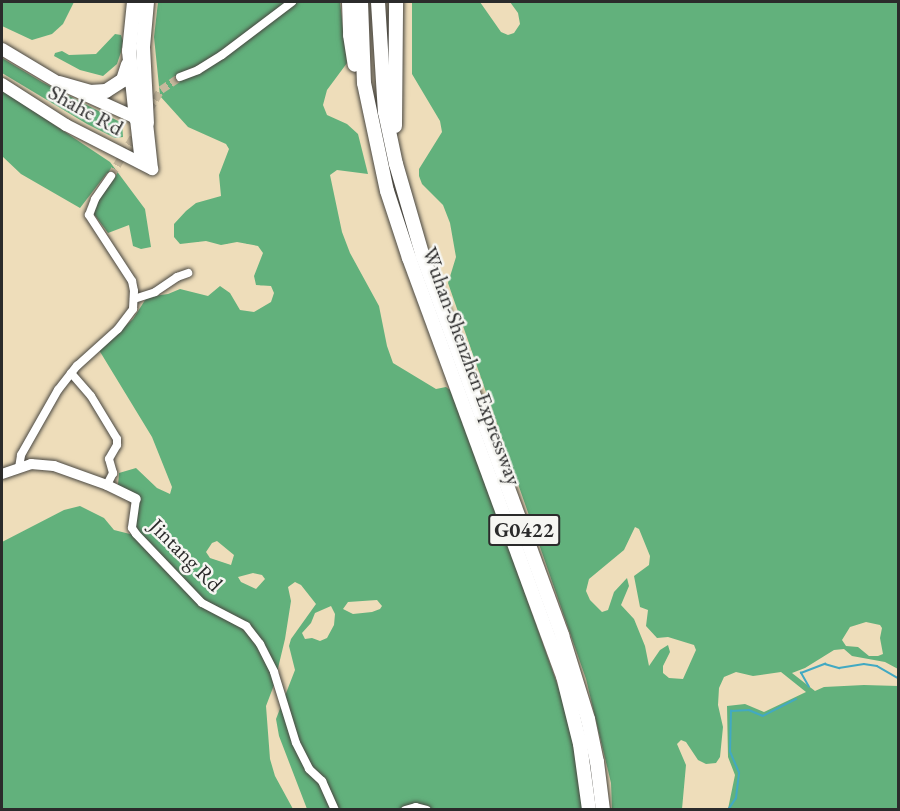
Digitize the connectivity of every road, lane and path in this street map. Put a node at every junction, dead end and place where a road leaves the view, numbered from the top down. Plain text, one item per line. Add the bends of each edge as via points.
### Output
1 (134, 2) edge
2 (147, 2) edge
3 (292, 2) edge
4 (349, 2) edge
5 (361, 2) edge
6 (378, 2) edge
7 (396, 2) edge
8 (129, 47) junction
9 (2, 49) edge
10 (180, 77) tunnel mouth
11 (59, 83) junction
12 (2, 84) edge
13 (142, 121) junction
14 (376, 146) junction
15 (396, 164) junction
16 (111, 176) tunnel mouth
17 (188, 273) dead end
18 (134, 299) junction
19 (71, 373) junction
20 (19, 468) junction
21 (2, 474) edge
22 (107, 485) junction
23 (136, 499) joint
24 (334, 810) edge
25 (405, 810) edge
26 (427, 810) edge
27 (589, 810) edge
28 (603, 810) edge

1 - 8 highway
2 - 13 highway
3 - 10 street via 222,55
4 - 14 highway via 350,35
5 - 14 highway, Wuhan-Shenzhen Expressway / G0422 via 364,83
6 - 15 highway, Wuhan-Shenzhen Expressway / G0422 via 385,112
7 - 15 highway
8 - 11 highway via 118,72 104,84 87,87
8 - 13 highway
9 - 11 main road, Shahe Rd
11 - 13 main road, Shahe Rd
12 - 13 main road, Shahe Rd via 66,126 146,166
14 - 27 highway, Wuhan-Shenzhen Expressway / G0422 via 409,258 563,676 580,744
15 - 28 highway, Wuhan-Shenzhen Expressway / G0422 via 423,257 562,634 588,719
16 - 18 street via 89,215 132,280
17 - 18 street
18 - 19 street via 127,319
19 - 20 street via 26,447
19 - 22 street via 91,396 117,439 109,459 113,473
20 - 21 street, Jintang Rd
20 - 22 street, Jintang Rd via 54,466
22 - 23 street, Jintang Rd
23 - 24 street, Jintang Rd via 134,532 202,603 246,626 260,644 274,672 296,743 309,769 322,781
25 - 26 street

